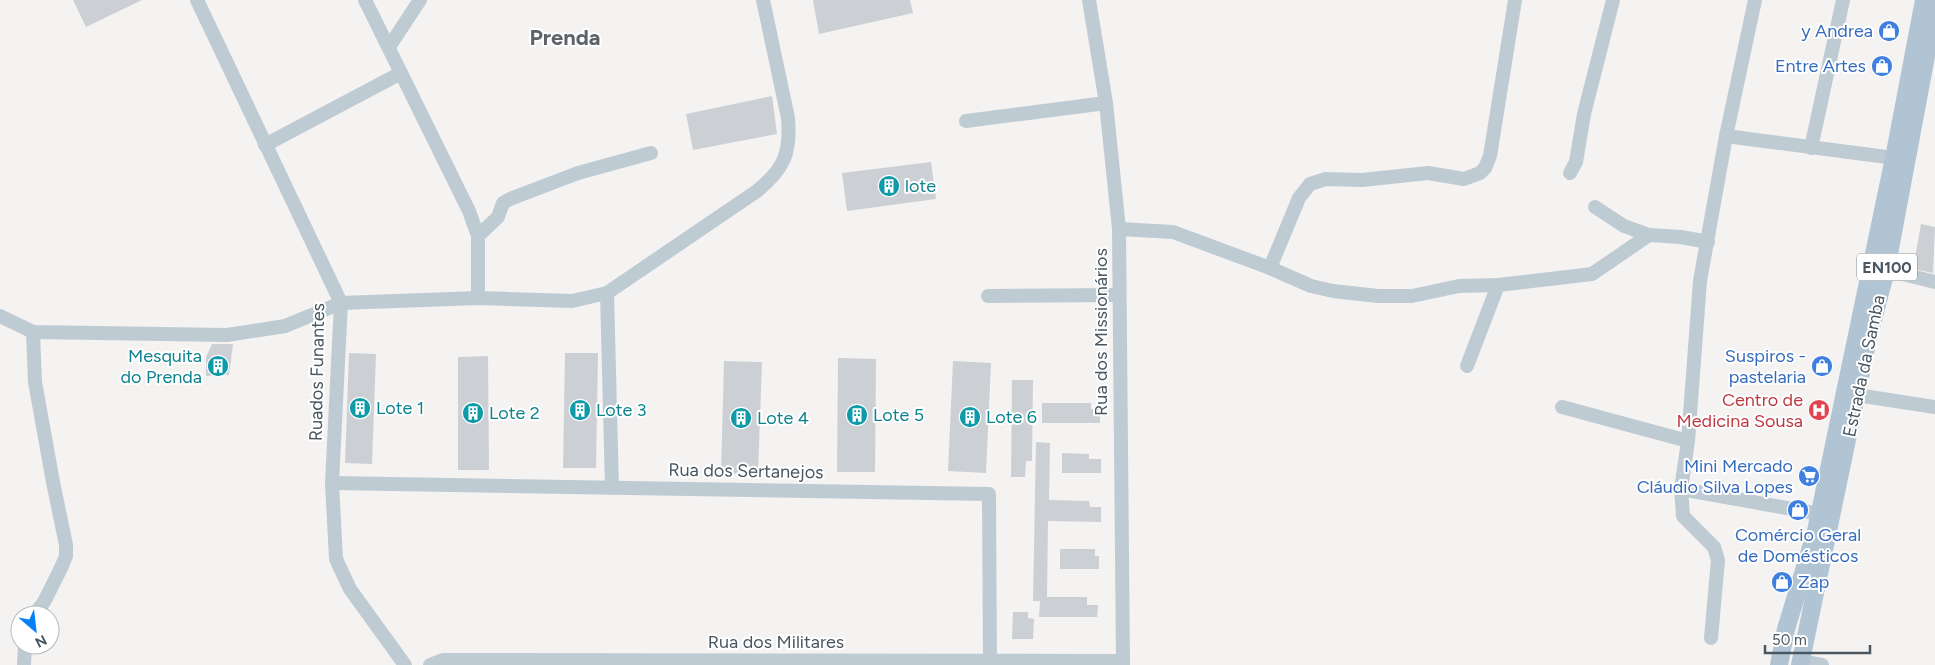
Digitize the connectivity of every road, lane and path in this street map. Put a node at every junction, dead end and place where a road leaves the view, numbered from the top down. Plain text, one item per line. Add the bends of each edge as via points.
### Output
1 (197, 0) edge
2 (365, 0) edge
3 (420, 0) edge
4 (762, 0) edge
5 (1089, 0) edge
6 (1515, 0) edge
7 (1613, 0) edge
8 (1755, 0) edge
9 (1843, 0) edge
10 (1924, 0) edge
11 (1935, 8) edge
12 (389, 47) junction
13 (401, 73) junction
14 (1106, 103) junction
15 (966, 121) dead end
16 (1726, 136) junction
17 (265, 144) junction
18 (1811, 148) junction
19 (652, 153) dead end
20 (1894, 158) junction
21 (1570, 174) dead end
22 (1596, 207) dead end
23 (1120, 228) junction
24 (1650, 235) junction
25 (478, 236) junction
26 (1708, 242) junction
27 (1270, 268) junction
28 (1886, 270) junction
29 (1935, 282) edge
30 (1498, 285) junction
31 (608, 292) junction
32 (1118, 295) junction
33 (988, 296) dead end
34 (478, 298) junction
35 (341, 303) junction
36 (0, 316) edge
37 (33, 332) junction
38 (1466, 366) dead end
39 (1857, 395) junction
40 (1935, 407) edge
41 (1562, 408) dead end
42 (1688, 441) junction
43 (332, 483) junction
44 (612, 488) junction
45 (1681, 489) junction
46 (1822, 523) junction
47 (42, 605) edge
48 (1711, 638) dead end
49 (1122, 663) edge
50 (990, 664) edge
51 (406, 665) edge
52 (430, 665) edge
53 (1779, 665) edge
54 (1792, 665) edge
55 (1811, 665) edge

1 - 17 street, Ruados Funantes
2 - 12 street
3 - 12 street
4 - 31 street via 788,118 790,138 782,165 757,190
5 - 14 street, Rua dos Missionários
6 - 27 street via 1490,156 1484,168 1464,179 1428,173 1362,180 1326,179 1310,184 1299,198
7 - 21 street via 1584,114 1576,162
8 - 16 street
9 - 18 street
10 - 20 main road, Estrada da Samba / EN100
11 - 28 main road, Estrada da Samba / EN100
12 - 13 street
13 - 17 street
13 - 25 street via 462,194
14 - 15 street
14 - 23 street, Rua dos Missionários
16 - 18 street
16 - 26 street
17 - 35 street, Ruados Funantes
18 - 20 street
19 - 25 street via 578,173 510,199 503,203 498,217
20 - 46 main road, Estrada da Samba / EN100
22 - 24 street via 1624,226
23 - 27 street via 1172,232
23 - 32 street, Rua dos Missionários
24 - 26 street
24 - 30 street via 1592,274
25 - 34 street
26 - 42 street via 1700,281
27 - 30 street via 1311,286 1378,296 1412,296 1459,286
28 - 29 street
28 - 39 main road, Estrada da Samba / EN100
30 - 38 street
31 - 34 street via 572,301
31 - 44 street
32 - 33 street
32 - 49 street, Rua dos Missionários
34 - 35 street
35 - 37 street via 285,326 227,335
35 - 43 street, Ruados Funantes
36 - 37 street
37 - 47 street via 35,382 66,545 62,568
39 - 40 street
39 - 46 main road, Estrada da Samba / EN100
41 - 42 street
42 - 45 street
43 - 44 street, Rua dos Sertanejos
43 - 51 street, Ruados Funantes via 336,559 341,573
44 - 50 street, Rua dos Sertanejos via 989,494
45 - 46 street
45 - 48 street via 1683,516 1716,551 1718,560
46 - 53 main road, EN100 via 1786,629
46 - 54 main road, Estrada da Samba
46 - 55 main road, Estrada da Samba
49 - 50 street, Rua dos Militares
50 - 52 street, Rua dos Militares via 442,660

